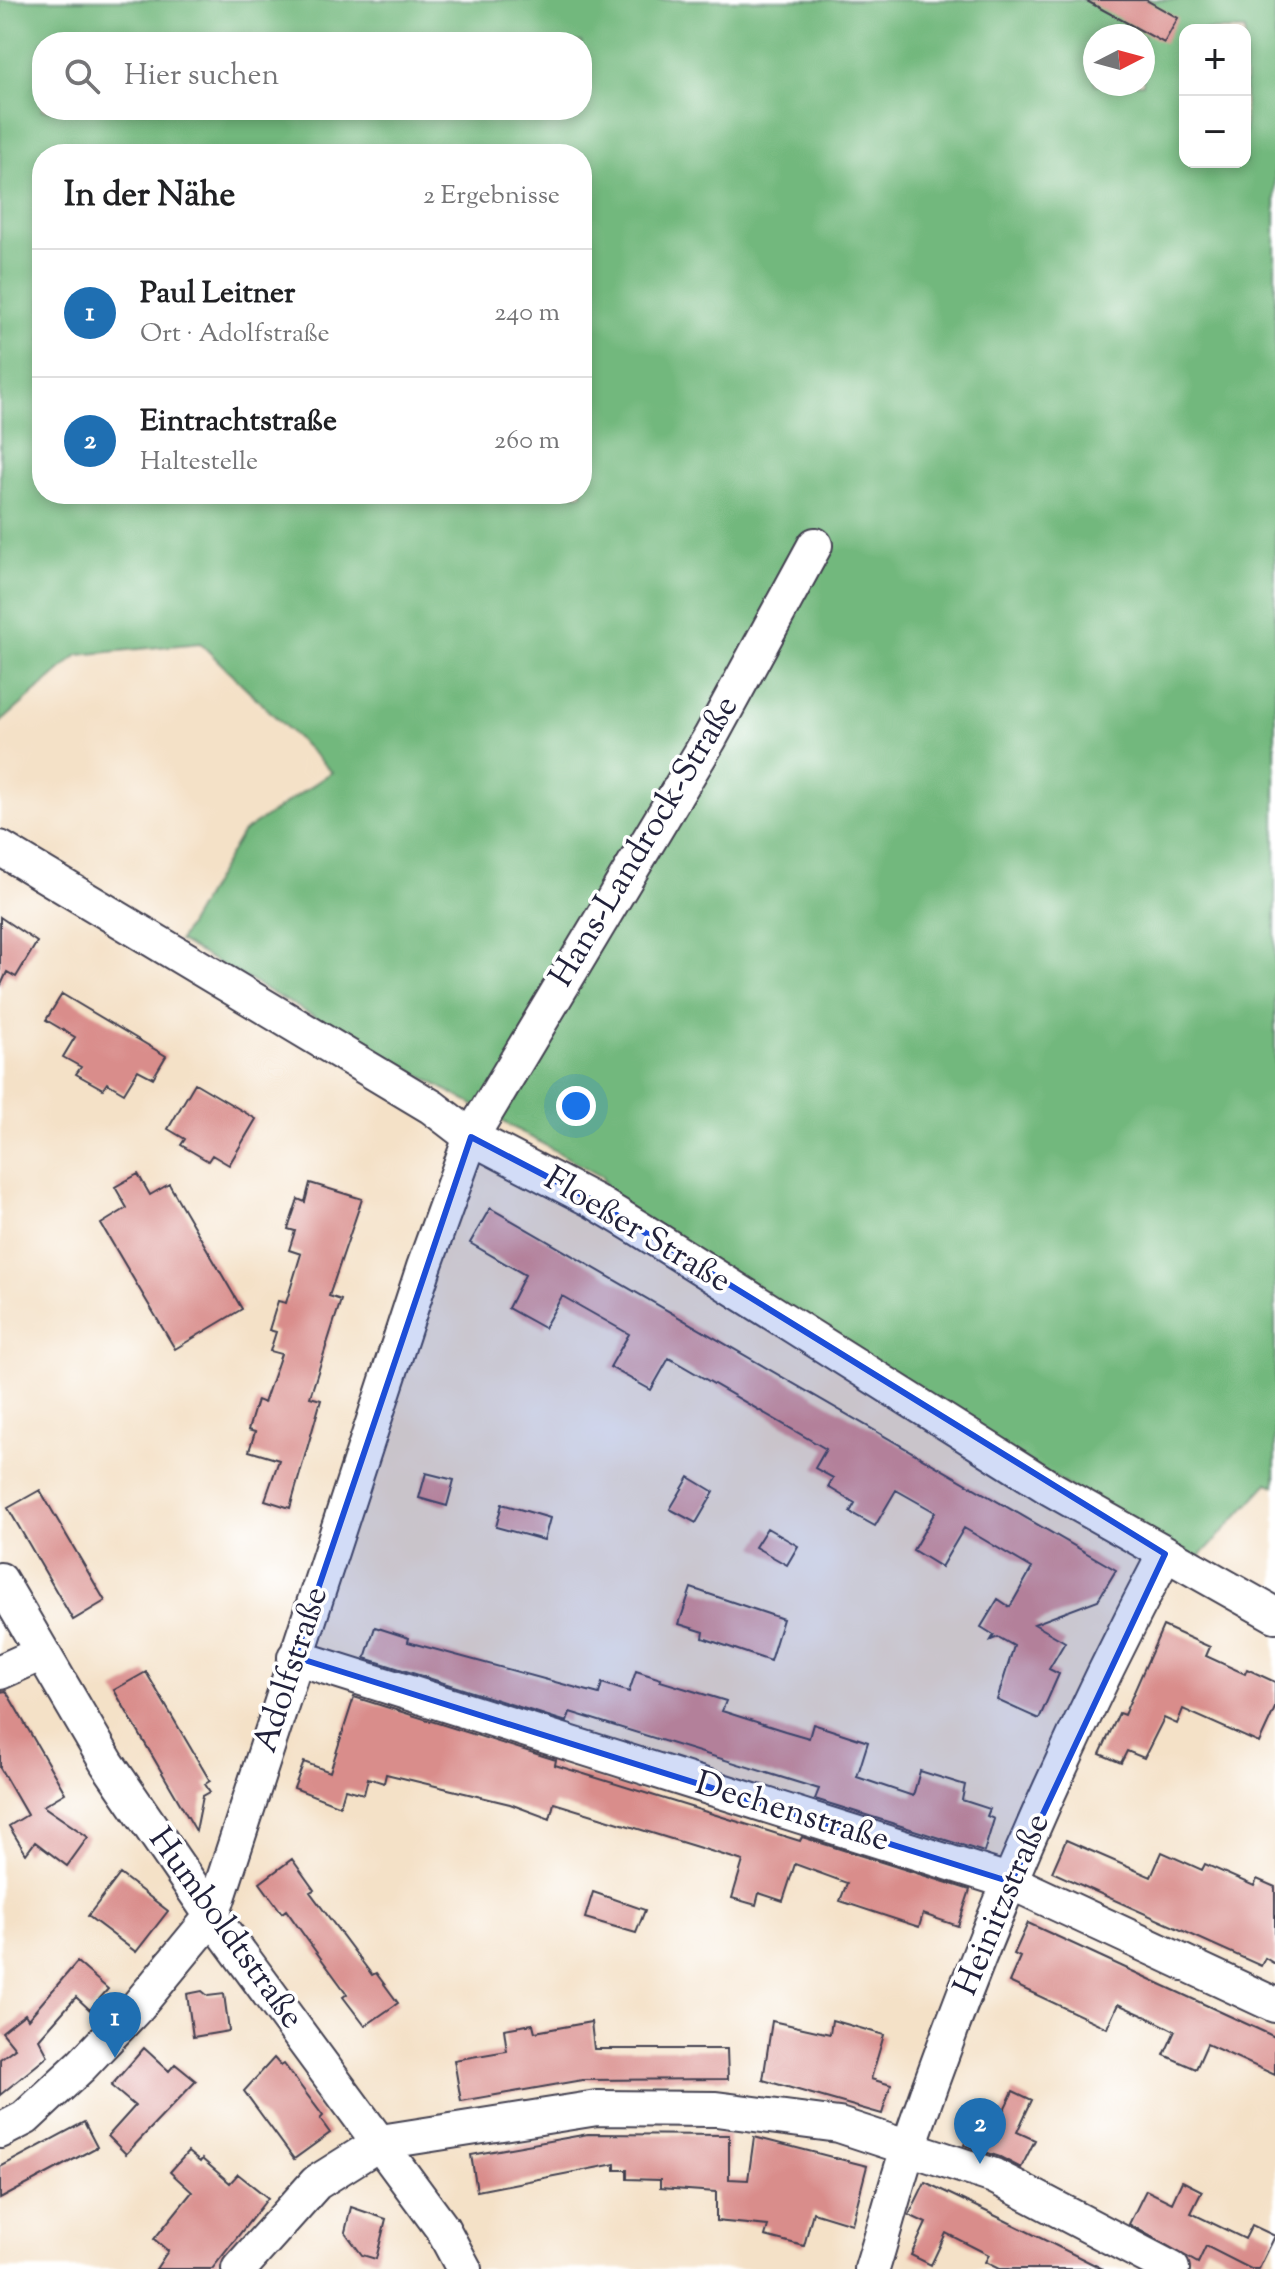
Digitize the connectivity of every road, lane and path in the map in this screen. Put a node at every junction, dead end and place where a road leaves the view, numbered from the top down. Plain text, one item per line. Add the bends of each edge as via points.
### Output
1 (815, 545) dead end
2 (0, 848) edge
3 (471, 1137) junction
4 (1165, 1554) junction
5 (0, 1580) edge
6 (1275, 1615) edge
7 (42, 1653) junction
8 (295, 1657) junction
9 (0, 1672) edge
10 (1011, 1882) junction
11 (212, 1916) junction
12 (1275, 2005) edge
13 (0, 2131) edge
14 (381, 2142) junction
15 (909, 2148) junction
16 (239, 2269) edge
17 (464, 2269) edge
18 (872, 2269) edge
19 (1172, 2269) edge

1 - 3 street, Hans-Landrock-Straße via 710,738
2 - 3 street, Floeßer Straße via 432,1107
3 - 4 street, Floeßer Straße via 594,1201 1050,1488
3 - 8 street, Adolfstraße
4 - 6 street, Floeßer Straße
4 - 10 street, Heinitzstraße via 1115,1649
5 - 7 street, Humboldtstraße
7 - 9 street
7 - 11 street, Humboldtstraße via 107,1763
8 - 10 street, Dechenstraße
8 - 11 street, Adolfstraße
10 - 12 street, Dechenstraße
10 - 15 street, Heinitzstraße
11 - 13 street, Adolfstraße via 81,2066 25,2118
11 - 14 street, Humboldtstraße
14 - 15 street via 597,2108 701,2109 839,2125
14 - 16 street via 316,2183
14 - 17 street, Humboldtstraße via 442,2228
15 - 18 street, Heinitzstraße
15 - 19 street via 994,2176

